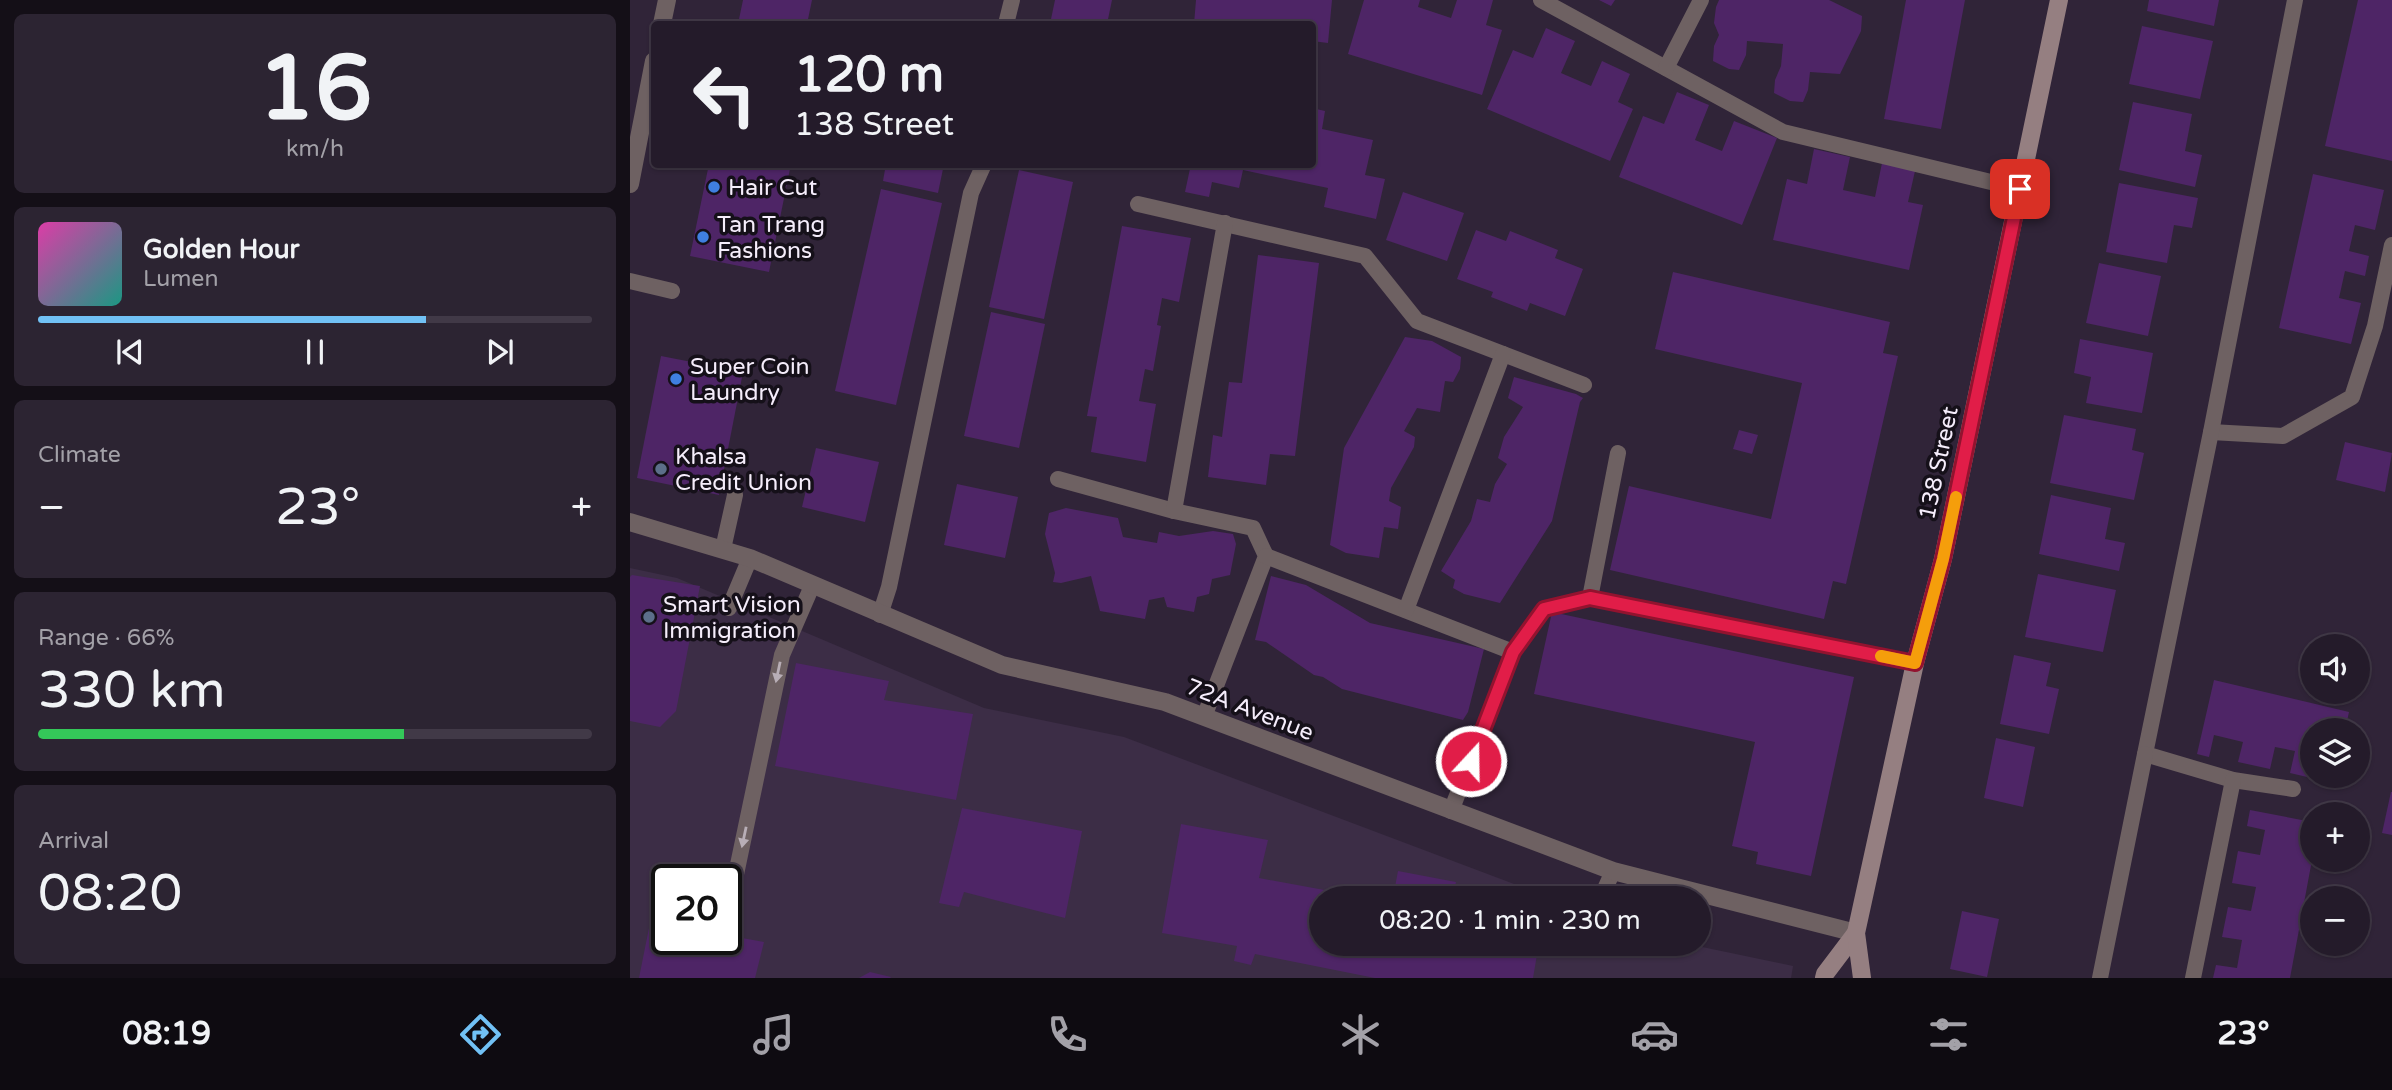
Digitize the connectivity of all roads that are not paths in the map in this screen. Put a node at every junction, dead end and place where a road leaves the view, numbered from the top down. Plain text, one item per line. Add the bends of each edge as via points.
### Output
1 (667, 0) edge
2 (1012, 0) edge
3 (1541, 0) edge
4 (1701, 0) edge
5 (2059, 0) edge
6 (2295, 0) edge
7 (663, 21) edge
8 (1007, 21) edge
9 (1666, 68) junction
10 (651, 76) edge
11 (982, 168) edge
12 (630, 184) edge
13 (2020, 189) junction
14 (1138, 204) dead end
15 (1225, 223) junction
16 (2392, 245) edge
17 (630, 281) edge
18 (672, 291) dead end
19 (1503, 354) junction
20 (1584, 385) dead end
21 (2211, 432) junction
22 (1618, 453) dead end
23 (1058, 479) dead end
24 (735, 495) dead end
25 (1174, 511) junction
26 (630, 522) edge
27 (723, 549) junction
28 (1266, 556) junction
29 (750, 558) junction
30 (812, 586) junction
31 (1590, 598) junction
32 (729, 608) dead end
33 (1406, 610) junction
34 (880, 615) junction
35 (1513, 652) junction
36 (1915, 663) junction
37 (1204, 717) junction
38 (2144, 754) junction
39 (2233, 780) junction
40 (2293, 789) dead end
41 (1451, 811) junction
42 (738, 864) edge
43 (1613, 871) junction
44 (1606, 886) edge
45 (1856, 933) junction
46 (1824, 978) edge
47 (1862, 978) edge
48 (2100, 978) edge
49 (2193, 978) edge

1 - 7 street
2 - 8 lane
3 - 9 lane
4 - 9 lane
5 - 13 main road, 138 Street
6 - 21 lane
9 - 13 lane via 1783,132
10 - 12 street
11 - 34 lane via 971,193
13 - 36 main road, 138 Street via 1943,559
14 - 15 lane
15 - 19 lane via 1365,256 1417,321
15 - 25 lane
16 - 21 lane via 2375,326 2352,397 2283,436
17 - 18 lane
19 - 20 lane
19 - 33 lane
21 - 38 lane
22 - 31 lane
23 - 25 lane
24 - 27 lane
25 - 28 lane via 1253,528
26 - 27 street, 72A Avenue
27 - 29 street, 72A Avenue
28 - 33 lane
28 - 37 lane
29 - 30 street, 72A Avenue
29 - 32 lane
30 - 34 street, 72A Avenue
30 -> 42 lane via 782,655
31 - 35 lane via 1544,609
31 - 36 lane
33 - 35 lane
34 - 37 street, 72A Avenue via 1002,665 1165,702
35 - 41 lane
36 - 45 main road, 138 Street
37 - 41 street, 72A Avenue
38 - 39 lane
38 - 48 lane
39 - 40 lane
39 - 49 lane
41 - 43 street, 72A Avenue
43 - 44 lane
43 - 45 street, 72A Avenue
45 - 46 main road, 138 Street
45 - 47 main road, 138 Street

